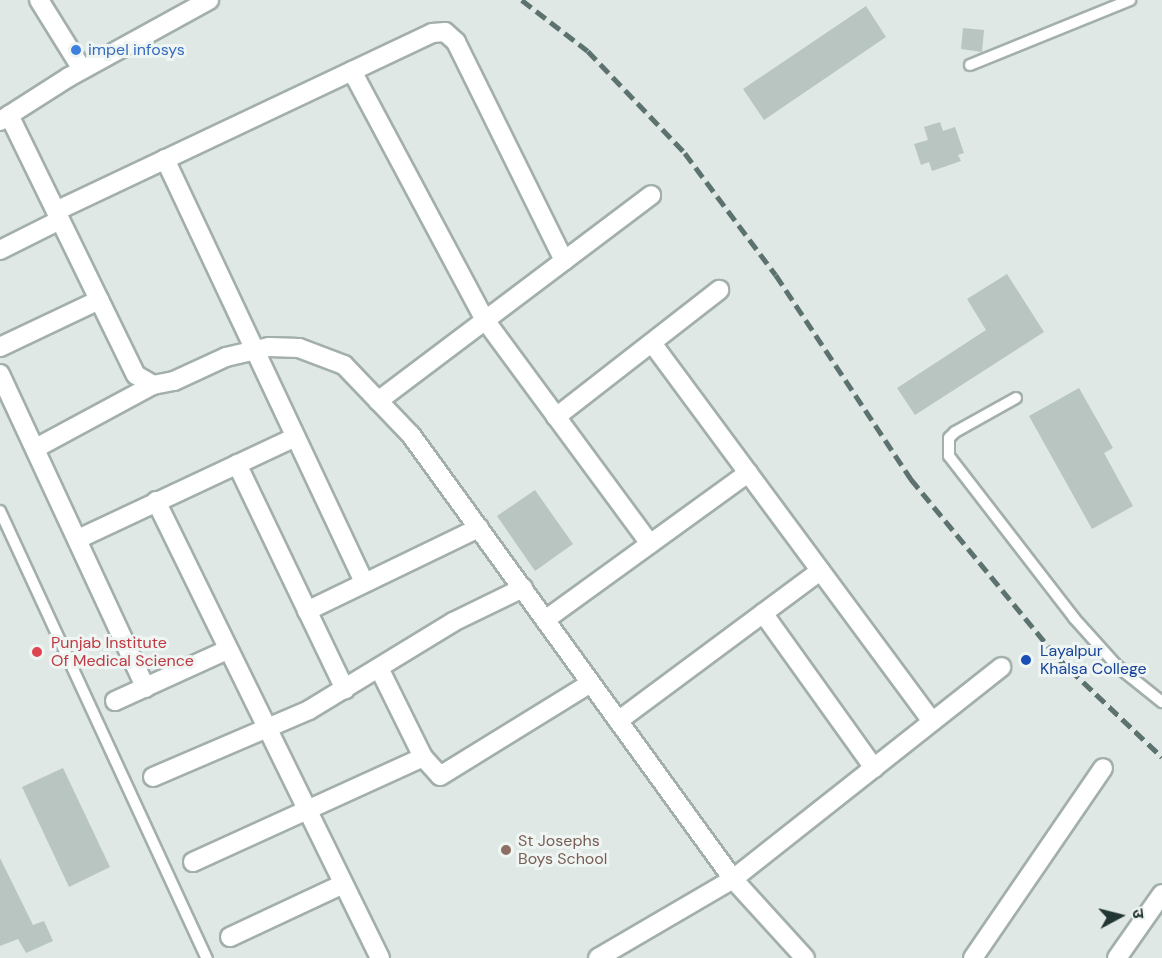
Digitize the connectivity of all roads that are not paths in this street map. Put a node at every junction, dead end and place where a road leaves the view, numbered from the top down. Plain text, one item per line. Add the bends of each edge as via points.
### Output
1 (39, 0) edge
2 (209, 0) edge
3 (1130, 0) edge
4 (970, 64) dead end
5 (82, 69) junction
6 (352, 71) junction
7 (4, 118) edge
8 (165, 159) junction
9 (651, 195) dead end
10 (58, 216) junction
11 (0, 250) edge
12 (564, 261) junction
13 (719, 290) dead end
14 (99, 300) junction
15 (485, 320) junction
16 (652, 343) junction
17 (0, 347) edge
18 (254, 350) junction
19 (0, 374) edge
20 (153, 385) junction
21 (1016, 398) dead end
22 (378, 401) junction
23 (556, 417) junction
24 (294, 438) junction
25 (36, 448) junction
26 (237, 464) junction
27 (748, 473) junction
28 (156, 501) junction
29 (0, 511) edge
30 (479, 528) junction
31 (78, 539) junction
32 (650, 544) junction
33 (820, 571) junction
34 (364, 580) junction
35 (523, 588) junction
36 (307, 611) junction
37 (763, 613) junction
38 (545, 620) junction
39 (227, 650) junction
40 (1000, 667) dead end
41 (379, 668) junction
42 (589, 684) junction
43 (146, 688) junction
44 (345, 690) junction
45 (115, 701) dead end
46 (1162, 702) edge
47 (618, 721) junction
48 (932, 722) junction
49 (266, 731) junction
50 (423, 757) junction
51 (874, 768) junction
52 (1103, 768) dead end
53 (153, 777) dead end
54 (307, 813) junction
55 (192, 862) dead end
56 (733, 879) junction
57 (343, 884) junction
58 (1162, 894) edge
59 (230, 937) dead end
60 (207, 958) edge
61 (380, 958) edge
62 (598, 958) edge
63 (806, 958) edge
64 (973, 958) edge
65 (1117, 958) edge

1 - 5 street
2 - 5 street
3 - 4 lane
5 - 7 street
6 - 8 street
6 - 12 street via 432,33 445,32 456,42
6 - 15 street
7 - 10 street
8 - 10 street
8 - 18 street
9 - 12 street
10 - 11 street
10 - 14 street
12 - 15 street
13 - 16 street
14 - 17 street
14 - 20 street via 136,375
15 - 22 street
15 - 23 street
16 - 23 street
16 - 27 street
18 - 20 street
18 - 22 street via 299,348 344,365
18 - 24 street
19 - 25 street
20 - 25 street
21 - 46 lane via 948,438 949,456 1074,618 1118,666
22 - 30 street via 411,435
23 - 32 street
24 - 26 street
24 - 34 street
25 - 31 street
26 - 28 street
26 - 36 street
27 - 32 street
27 - 33 street
28 - 31 street
28 - 39 street
29 - 60 lane
30 - 34 street
30 - 35 street
31 - 43 street
32 - 38 street
33 - 37 street
33 - 48 street
34 - 36 street
35 - 38 street
35 - 41 street via 453,622
36 - 44 street
37 - 47 street
37 - 51 street
38 - 42 street
39 - 43 street
39 - 49 street
40 - 48 street
41 - 44 street
41 - 50 street
42 - 47 street
42 - 50 street via 448,775 434,772
43 - 45 street
44 - 49 street
47 - 56 street
48 - 51 street
49 - 53 street
49 - 54 street
50 - 54 street
51 - 56 street
52 - 64 street
54 - 55 street
54 - 57 street
56 - 62 street
56 - 63 street
57 - 59 street
57 - 61 street
58 - 65 street

